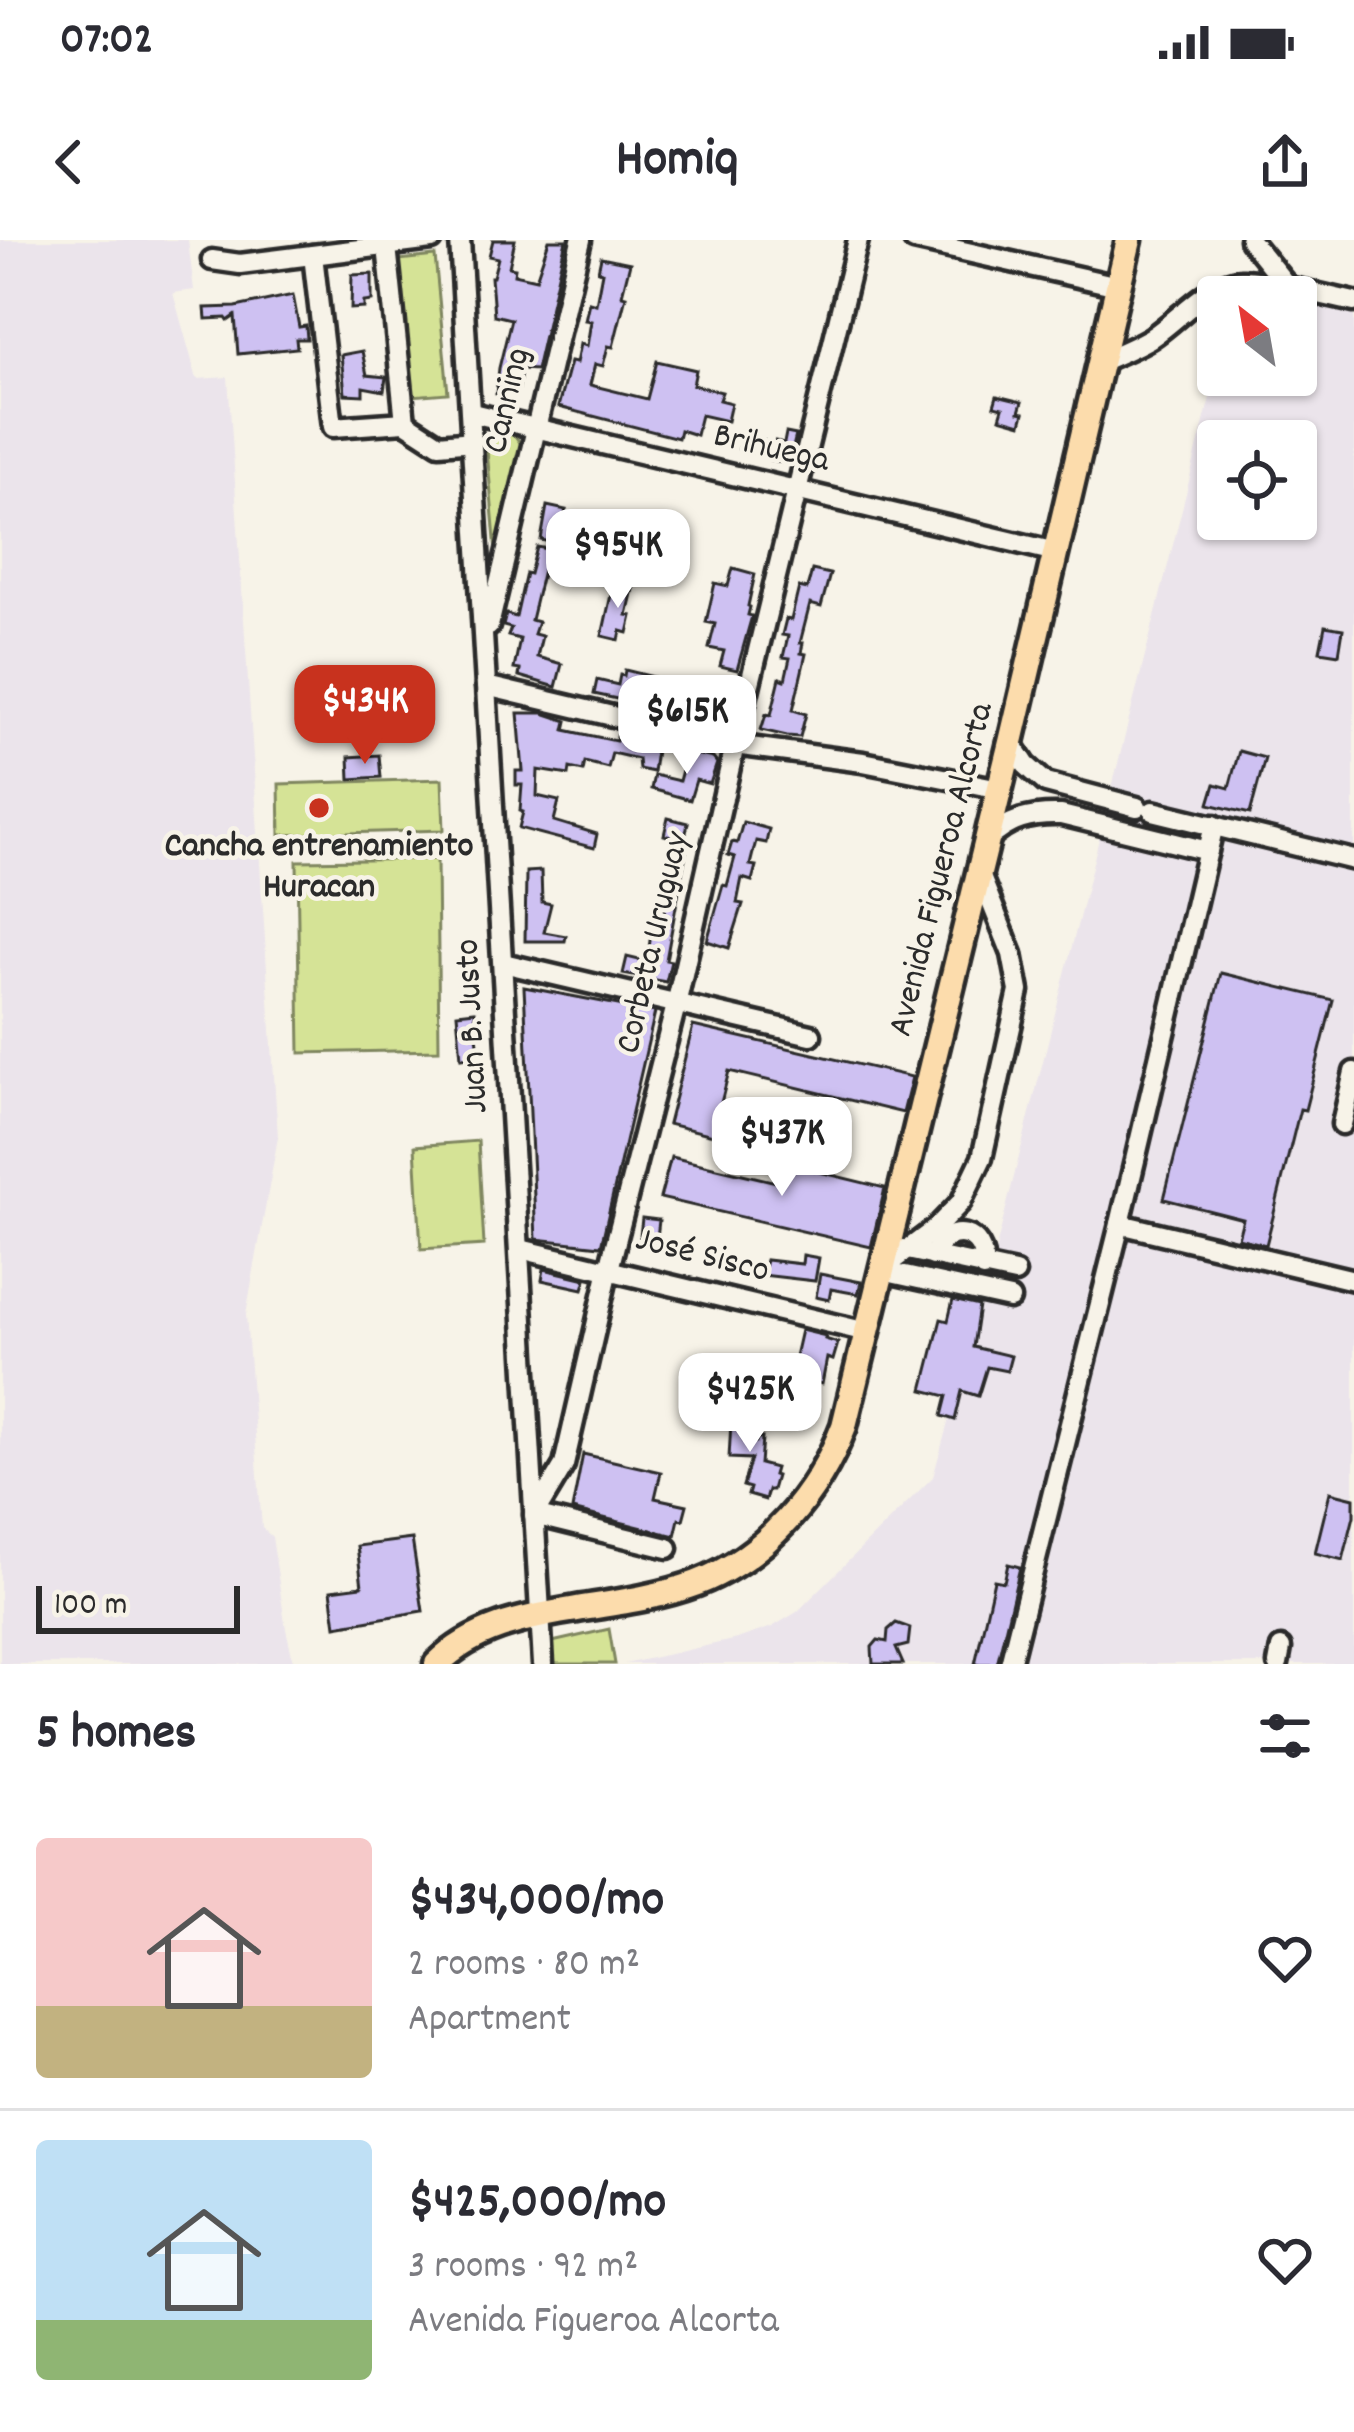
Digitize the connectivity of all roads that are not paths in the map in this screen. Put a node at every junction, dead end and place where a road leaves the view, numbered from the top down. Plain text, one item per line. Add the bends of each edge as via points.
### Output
1 (432, 240) edge
2 (460, 240) edge
3 (581, 240) edge
4 (858, 240) edge
5 (914, 240) edge
6 (1129, 240) edge
7 (1250, 240) edge
8 (387, 246) junction
9 (313, 255) junction
10 (212, 260) dead end
11 (1279, 276) edge
12 (1118, 286) junction
13 (1317, 294) edge
14 (1197, 302) edge
15 (1354, 302) edge
16 (1100, 362) junction
17 (472, 413) junction
18 (405, 422) junction
19 (536, 428) junction
20 (473, 441) junction
21 (796, 489) junction
22 (1056, 551) junction
23 (484, 647) junction
24 (486, 686) junction
25 (1011, 742) junction
26 (735, 746) junction
27 (1000, 789) junction
28 (1214, 825) junction
29 (987, 841) junction
30 (1208, 851) junction
31 (1354, 860) edge
32 (979, 872) junction
33 (503, 963) junction
34 (676, 1005) junction
35 (811, 1035) dead end
36 (1354, 1072) edge
37 (1342, 1124) dead end
38 (1120, 1224) junction
39 (520, 1249) junction
40 (933, 1256) junction
41 (890, 1258) junction
42 (983, 1268) junction
43 (609, 1269) junction
44 (1015, 1273) dead end
45 (1354, 1280) edge
46 (1010, 1299) dead end
47 (868, 1332) junction
48 (534, 1515) junction
49 (668, 1547) dead end
50 (542, 1615) junction
51 (437, 1664) edge
52 (542, 1664) edge
53 (1010, 1664) edge

1 - 8 street
2 - 17 street, Juan B. Justo
3 - 19 street, Canning
4 - 21 street, Corbeta Uruguay
5 - 12 street
6 - 12 main road, Avenida Figueroa Alcorta
7 - 11 street
8 - 9 street
8 - 18 street
9 - 10 street
9 - 18 street via 333,427
12 - 16 main road, Avenida Figueroa Alcorta
13 - 15 street
14 - 16 street via 1146,341
16 - 22 main road, Avenida Figueroa Alcorta
17 - 19 street, Brihuega
17 - 20 street, Juan B. Justo
18 - 20 street via 439,444
19 - 21 street, Brihuega
19 - 23 street, Canning
20 - 23 street, Juan B. Justo
21 - 22 street, Brihuega
21 - 26 street, Corbeta Uruguay
22 - 25 main road, Avenida Figueroa Alcorta
23 - 24 street, Juan B. Justo
24 - 26 street
24 - 33 street, Juan B. Justo
25 - 27 main road, Avenida Figueroa Alcorta
25 - 28 street via 1046,783
26 - 27 street
26 - 34 street, Corbeta Uruguay
27 - 29 main road, Avenida Figueroa Alcorta
28 - 30 street
28 - 31 street
29 - 30 street via 1012,822 1046,814
29 - 32 main road, Avenida Figueroa Alcorta
30 - 38 street
32 - 41 main road, Avenida Figueroa Alcorta
32 - 41 street via 1019,991 982,1159 961,1202
33 - 34 street
33 - 39 street, Juan B. Justo
34 - 35 street
34 - 43 street, Corbeta Uruguay
36 - 37 street
38 - 45 street
38 - 53 street
39 - 43 street, José Sisco
39 - 48 street, Juan B. Justo
40 - 41 street
40 - 42 street
40 - 42 street via 940,1241 964,1234 983,1251
41 - 46 street
41 - 47 main road, Avenida Figueroa Alcorta
42 - 44 street
43 - 47 street, José Sisco
43 - 48 street, Corbeta Uruguay via 564,1465
47 - 50 main road, Avenida Figueroa Alcorta via 828,1464 763,1544 688,1586
48 - 49 street
48 - 50 street, Juan B. Justo
50 - 51 main road, Avenida Figueroa Alcorta via 484,1632
50 - 52 street, Juan B. Justo

